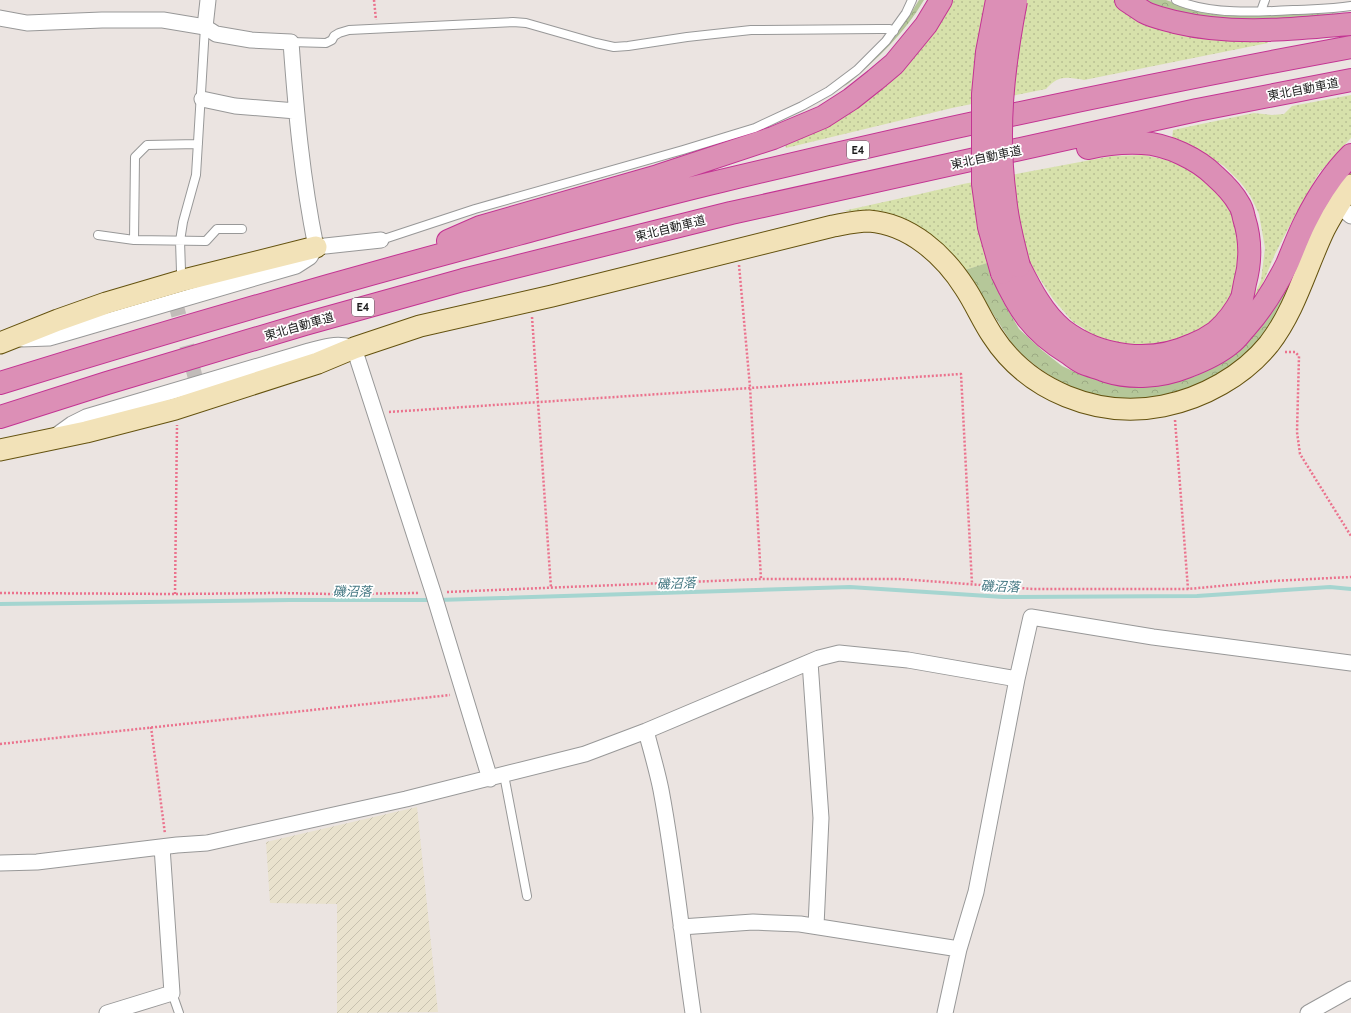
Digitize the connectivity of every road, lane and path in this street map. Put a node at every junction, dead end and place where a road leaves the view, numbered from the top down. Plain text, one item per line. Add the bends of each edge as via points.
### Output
1 (208, 0) edge
2 (374, 0) edge
3 (912, 0) edge
4 (941, 0) edge
5 (1010, 0) edge
6 (1126, 0) edge
7 (1176, 0) edge
8 (1265, 0) edge
9 (1351, 6) edge
10 (1261, 12) junction
11 (0, 18) edge
12 (1351, 24) edge
13 (205, 26) junction
14 (376, 28) junction
15 (894, 31) junction
16 (291, 42) junction
17 (1351, 47) edge
18 (1351, 80) edge
19 (202, 99) junction
20 (296, 111) junction
21 (198, 144) junction
22 (1351, 155) edge
23 (1351, 185) edge
24 (1344, 210) edge
25 (731, 213) junction
26 (242, 229) dead end
27 (98, 235) dead end
28 (134, 240) junction
29 (381, 240) joint
30 (180, 241) junction
31 (316, 247) junction
32 (738, 249) junction
33 (1011, 269) junction
34 (370, 273) junction
35 (184, 280) junction
36 (529, 301) junction
37 (5, 341) edge
38 (1268, 345) junction
39 (354, 348) junction
40 (0, 383) edge
41 (750, 387) junction
42 (538, 402) junction
43 (1172, 404) junction
44 (175, 409) junction
45 (374, 413) junction
46 (0, 417) edge
47 (50, 440) junction
48 (0, 450) edge
49 (1351, 536) edge
50 (1351, 577) edge
51 (761, 579) junction
52 (972, 584) junction
53 (551, 588) junction
54 (1188, 589) junction
55 (0, 593) edge
56 (175, 594) junction
57 (435, 598) junction
58 (810, 662) junction
59 (1351, 663) edge
60 (1017, 679) junction
61 (464, 693) junction
62 (151, 727) junction
63 (646, 731) junction
64 (0, 744) edge
65 (497, 777) junction
66 (162, 847) junction
67 (0, 863) edge
68 (527, 896) dead end
69 (816, 926) junction
70 (681, 927) junction
71 (959, 949) junction
72 (1351, 989) edge
73 (172, 993) junction
74 (107, 1013) edge
75 (179, 1013) edge
76 (693, 1013) edge
77 (945, 1013) edge
78 (1308, 1013) edge

1 - 13 street
2 - 14 path
3 - 15 lane
4 - 34 highway via 926,25 894,64 851,99 823,117 773,138 658,176 480,227
5 - 33 highway, bridge via 987,52 983,94 983,184 989,227
6 - 12 highway via 1163,19 1225,30 1294,29
7 - 10 lane via 1205,9
8 - 10 lane
9 - 10 lane
11 - 13 street via 27,23 163,20
13 - 16 street via 216,34 251,40
13 - 19 lane
14 - 15 lane via 526,23 614,47 751,30
14 - 16 lane via 338,33 326,43
15 - 29 lane via 857,70 829,91 755,128 474,209
16 - 20 street
17 - 34 highway, E4 via 1046,108 720,181
18 - 25 highway, 東北自動車道 / E4 via 1197,110
19 - 20 street via 235,106
19 - 21 lane
20 - 31 street via 302,169
21 - 28 lane via 147,145 135,157
21 - 30 lane via 196,175
22 - 33 highway via 1311,211 1286,265 1252,320 1232,343 1206,359 1182,369 1149,376 1127,376 1083,363 1041,334 1022,312 1013,295
23 - 24 street
24 - 38 street via 1325,229 1295,302
25 - 33 highway via 807,208 1107,144 1143,143 1167,148 1209,170 1240,204 1250,246 1250,264 1242,298 1230,316 1215,332 1198,342 1178,352 1156,356 1130,356 1104,350 1083,342 1063,330
25 - 46 highway, 東北自動車道 / E4 via 463,280 313,321
26 - 30 lane via 217,230 206,241
27 - 28 lane
28 - 30 lane
29 - 31 street
30 - 35 lane via 181,271
31 - 35 street
31 - 37 street via 310,257 296,266 49,338
32 - 36 street
32 - 41 path
32 - 43 street via 848,223 868,221 885,224 921,240 939,255 966,288 992,336 1016,363 1052,390 1096,406 1126,410
34 - 40 highway, E4
35 - 37 street via 106,303
36 - 39 street via 420,326
36 - 42 path via 532,311
38 - 43 street via 1228,380 1206,392
38 - 49 path via 1276,352 1295,352 1299,356 1297,432 1300,454
39 - 44 street via 318,363
39 - 45 street
39 - 47 street via 335,344 86,417
41 - 42 path
41 - 51 path
41 - 52 path via 961,374
42 - 45 path
42 - 53 path
43 - 54 path
44 - 47 street
44 - 56 path
45 - 57 street
47 - 48 street
50 - 54 path
51 - 52 path via 901,579
51 - 53 path
52 - 54 path via 1033,589
53 - 57 path
55 - 56 path
56 - 57 path via 401,594
57 - 61 street
58 - 60 street via 840,653 908,660
58 - 63 street
58 - 69 street via 821,818
59 - 60 street via 1153,637 1031,617
60 - 71 street via 976,892
61 - 62 path
61 - 65 street
62 - 64 path
62 - 66 path via 166,838
63 - 65 street via 585,754
63 - 70 street via 661,788
65 - 66 street via 406,800 207,843
65 - 68 lane
66 - 67 street via 37,862
66 - 73 street
69 - 70 street via 753,922
69 - 71 street
70 - 76 street
71 - 77 street
72 - 78 street
73 - 74 street
73 - 75 lane

